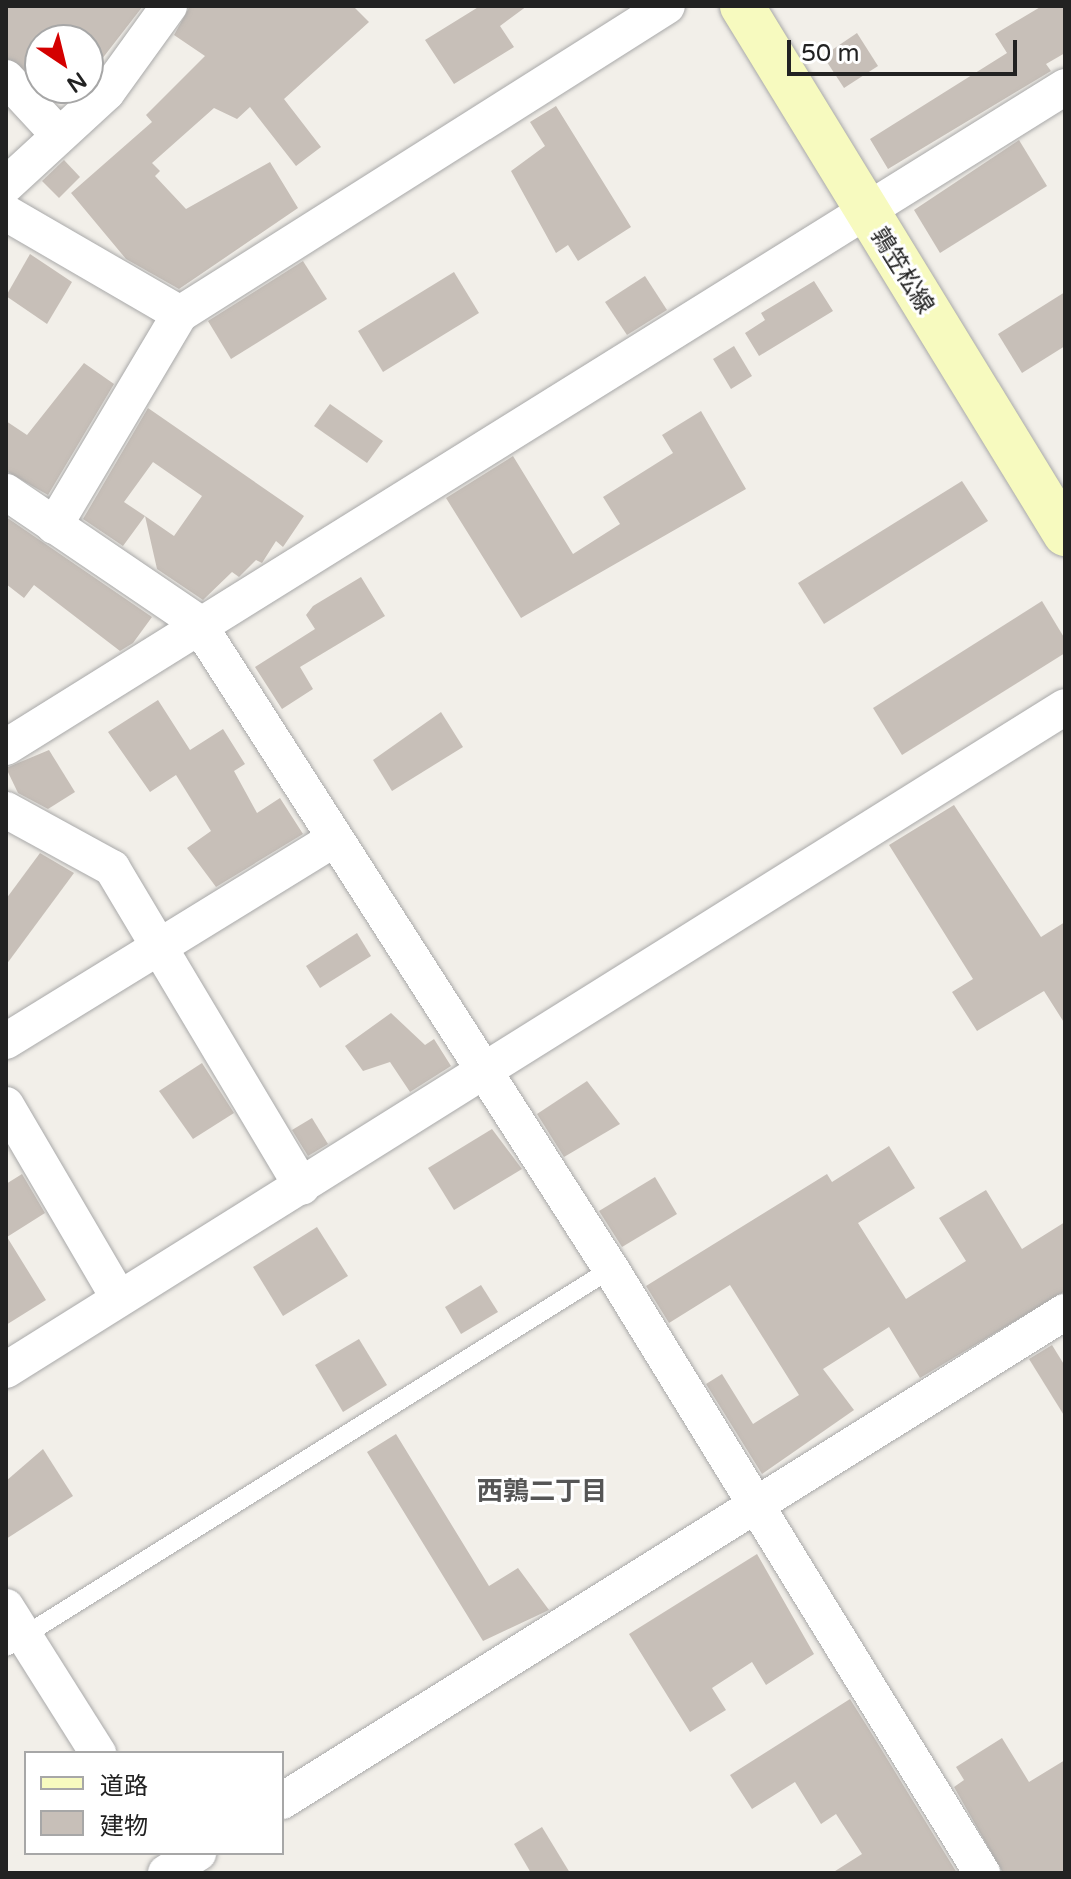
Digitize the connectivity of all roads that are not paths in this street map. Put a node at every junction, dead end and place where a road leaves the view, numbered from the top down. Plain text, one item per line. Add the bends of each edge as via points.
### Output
1 (169, 6) edge
2 (667, 6) edge
3 (742, 6) edge
4 (6, 78) edge
5 (1065, 87) edge
6 (59, 135) junction
7 (6, 185) edge
8 (865, 211) junction
9 (6, 213) edge
10 (180, 314) junction
11 (6, 492) edge
12 (54, 526) junction
13 (1065, 534) edge
14 (197, 622) junction
15 (1065, 707) edge
16 (6, 747) edge
17 (6, 810) edge
18 (334, 839) junction
19 (160, 949) junction
20 (6, 1041) edge
21 (485, 1073) junction
22 (6, 1105) edge
23 (302, 1187) junction
24 (611, 1269) junction
25 (119, 1298) junction
26 (1065, 1312) edge
27 (6, 1370) edge
28 (757, 1505) junction
29 (13, 1630) edge
30 (97, 1751) edge
31 (284, 1800) edge
32 (982, 1873) edge

1 - 6 street via 107,92
2 - 10 street
3 - 8 main road, 鶉笠松線
4 - 6 street
5 - 8 street
6 - 7 street
8 - 13 main road, 鶉笠松線
8 - 14 street
9 - 10 street
10 - 12 street
11 - 12 street
12 - 14 street
14 - 16 street
14 - 18 street
15 - 21 street
17 - 19 street via 112,868
18 - 19 street
18 - 21 street
19 - 20 street
19 - 23 street
21 - 23 street
21 - 24 street
22 - 25 street
23 - 25 street
24 - 28 street
24 - 29 lane
25 - 27 street
26 - 28 street
28 - 31 street
28 - 32 street
29 - 30 street

